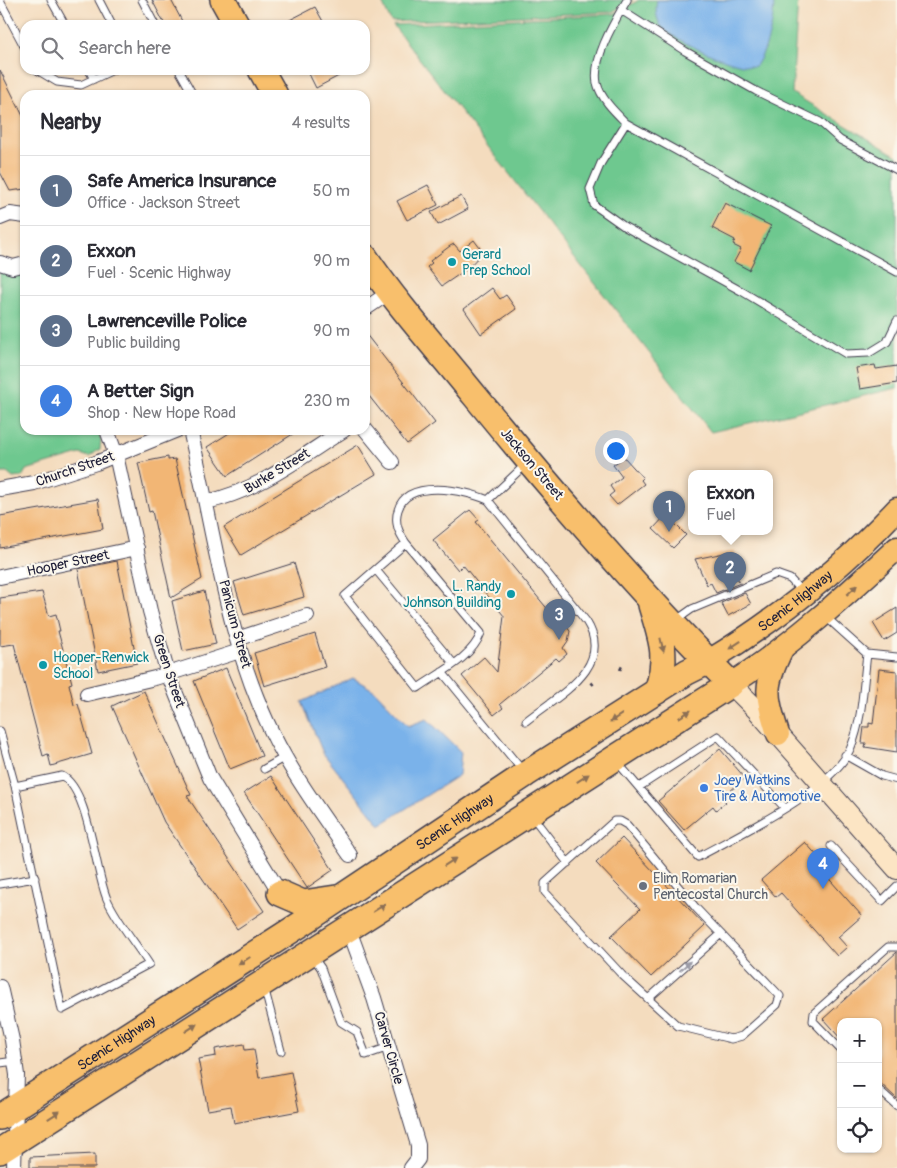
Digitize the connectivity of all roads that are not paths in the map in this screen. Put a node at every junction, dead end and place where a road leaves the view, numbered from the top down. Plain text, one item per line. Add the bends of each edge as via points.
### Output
1 (51, 0) edge
2 (99, 0) edge
3 (142, 0) edge
4 (223, 0) edge
5 (1, 3) edge
6 (623, 3) edge
7 (61, 20) edge
8 (109, 20) edge
9 (152, 20) edge
10 (233, 20) edge
11 (20, 39) edge
12 (45, 75) edge
13 (92, 75) edge
14 (102, 75) edge
15 (182, 75) edge
16 (264, 75) edge
17 (94, 79) junction
18 (190, 90) edge
19 (272, 90) edge
20 (626, 124) junction
21 (897, 170) edge
22 (20, 215) edge
23 (1, 216) edge
24 (0, 262) edge
25 (370, 264) edge
26 (20, 265) edge
27 (897, 272) edge
28 (390, 292) junction
29 (370, 306) edge
30 (897, 321) edge
31 (109, 435) edge
32 (165, 435) edge
33 (191, 435) edge
34 (336, 435) edge
35 (370, 435) edge
36 (116, 455) junction
37 (529, 461) junction
38 (392, 462) dead end
39 (0, 489) edge
40 (488, 500) junction
41 (206, 502) junction
42 (897, 509) edge
43 (406, 543) junction
44 (137, 548) junction
45 (897, 548) edge
46 (376, 570) junction
47 (0, 576) edge
48 (804, 594) junction
49 (649, 600) junction
50 (824, 615) junction
51 (307, 616) dead end
52 (672, 624) junction
53 (238, 645) junction
54 (783, 647) junction
55 (867, 654) junction
56 (897, 657) edge
57 (709, 661) junction
58 (454, 664) junction
59 (442, 672) junction
60 (168, 674) junction
61 (731, 684) junction
62 (657, 692) junction
63 (88, 694) dead end
64 (526, 721) dead end
65 (0, 731) edge
66 (778, 734) junction
67 (846, 755) junction
68 (285, 757) junction
69 (614, 758) junction
70 (264, 769) dead end
71 (526, 774) junction
72 (897, 780) edge
73 (821, 782) junction
74 (15, 786) junction
75 (639, 787) junction
76 (785, 808) junction
77 (530, 812) junction
78 (831, 846) dead end
79 (350, 855) dead end
80 (568, 864) junction
81 (897, 869) edge
82 (34, 878) junction
83 (0, 884) edge
84 (897, 886) edge
85 (280, 893) junction
86 (343, 897) junction
87 (348, 927) junction
88 (721, 934) junction
89 (279, 939) junction
90 (897, 947) edge
91 (310, 952) junction
92 (263, 982) junction
93 (0, 986) edge
94 (648, 999) junction
95 (837, 1046) edge
96 (389, 1047) junction
97 (280, 1051) dead end
98 (15, 1061) junction
99 (0, 1063) edge
100 (882, 1093) edge
101 (897, 1106) edge
102 (7, 1112) edge
103 (7, 1146) edge
104 (14, 1168) edge
105 (411, 1168) edge

1 - 7 lane
2 - 8 lane
3 - 9 lane
4 - 10 highway
5 - 11 lane
6 - 20 lane via 599,56 597,82 609,107
6 - 21 lane via 685,51 820,122 840,140
12 - 17 lane via 57,82 81,86
13 - 17 lane
14 - 17 lane
15 - 18 lane
16 - 19 highway
20 - 27 lane
20 - 30 lane via 601,163 590,189 594,205 625,228 743,292 846,354 870,353 887,342
22 - 23 street
24 - 26 street via 13,267
25 - 28 highway, Jackson Street
28 - 29 street
28 - 37 highway, Jackson Street
31 - 36 street, Green Street
32 - 36 street, Church Street
33 - 41 street, Panicum Street
34 - 41 street, Burke Street via 259,484 232,496
35 - 38 street
36 - 39 street, Church Street via 34,483
36 - 44 street, Green Street
37 - 40 lane
37 - 49 highway, Jackson Street
40 - 43 lane via 438,490 417,490 403,500 397,514 398,528
40 - 64 lane via 586,621 593,635 594,658 587,671
41 - 53 street, Panicum Street
42 - 48 main road, Scenic Highway via 843,562
43 - 46 lane
43 - 58 lane via 481,633 477,643
44 - 47 street, Hooper Street
44 - 60 street, Green Street
50 -> 45 main road, Scenic Highway
46 - 58 lane
46 - 59 lane via 345,596 418,688
48 - 52 lane via 790,579 776,574 692,609
48 -> 57 main road, Scenic Highway
49 - 52 highway, Jackson Street
49 -> 62 highway via 664,654 664,671
50 - 54 main road, Scenic Highway
50 - 55 lane
51 - 53 street
52 - 57 highway, Jackson Street
53 - 60 street
53 - 68 street, Panicum Street
54 - 61 main road, Scenic Highway
54 - 66 main road via 770,673 767,690
55 - 56 lane
55 - 67 lane via 860,716 851,749
57 - 61 highway, Jackson Street
57 - 62 highway, Scenic Highway
58 - 59 lane
59 - 71 lane
60 - 63 street
60 - 85 street, Green Street via 210,778
61 - 66 street
69 -> 61 highway, Scenic Highway
62 -> 71 highway, Scenic Highway
65 - 74 lane
66 - 73 street
67 - 72 lane via 882,776
67 - 73 lane via 837,769
68 - 70 lane
68 - 79 street, Panicum Street
69 - 75 lane
77 -> 69 highway, Scenic Highway
71 - 86 highway, Scenic Highway
73 - 76 lane
73 - 81 street
74 - 82 lane
74 - 82 lane via 55,776 69,779 85,814 108,900 149,964 62,1010
75 - 76 lane via 698,857
75 - 76 lane via 718,736
77 - 80 lane
87 -> 77 highway, Scenic Highway
78 - 84 lane via 882,901
80 - 88 lane via 591,844 598,833 614,821 620,821 627,825
80 - 94 lane via 546,884 544,892
82 - 83 lane
85 - 86 highway via 303,903
85 - 89 highway via 285,916
86 - 89 highway, Scenic Highway
87 - 91 highway, Scenic Highway
87 - 96 street, Carver Circle
94 -> 88 lane
88 - 94 lane via 780,996 777,1005 749,1030 731,1039 678,1026
89 -> 102 highway, Scenic Highway
90 - 95 lane via 888,947 814,1013 813,1021
91 - 92 highway, Scenic Highway
91 - 96 lane via 321,968 341,1022 357,1032 366,1055
92 - 97 lane
103 -> 92 highway, Scenic Highway
93 - 98 street
96 - 105 street, Carver Circle via 418,1145 418,1159
98 - 99 lane
98 - 102 street
100 - 101 lane
102 - 103 street
103 - 104 street

